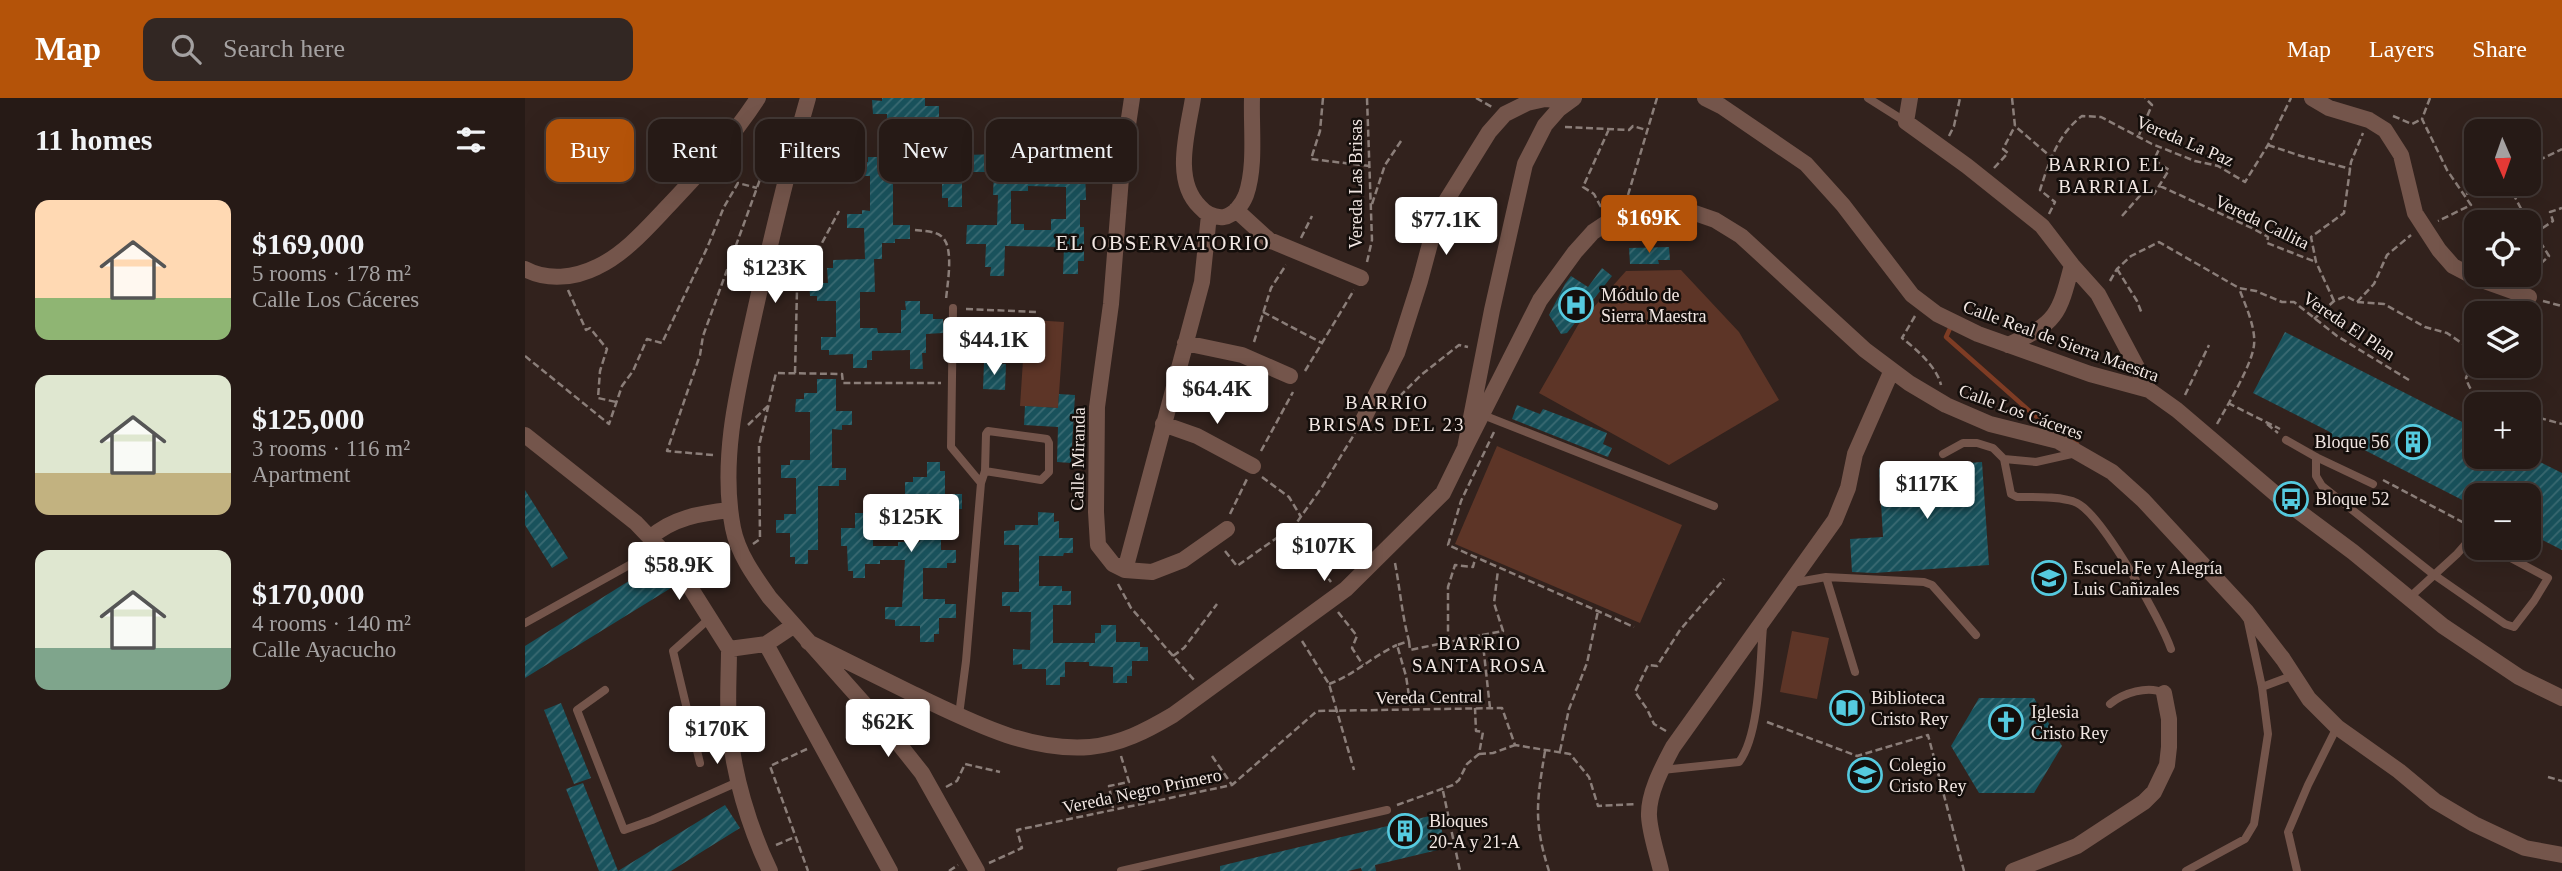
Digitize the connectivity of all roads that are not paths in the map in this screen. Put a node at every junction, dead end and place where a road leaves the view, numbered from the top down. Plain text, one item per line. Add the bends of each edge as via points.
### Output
1 (758, 98) edge
2 (808, 98) edge
3 (1132, 98) edge
4 (1193, 98) edge
5 (1252, 98) edge
6 (1705, 98) edge
7 (1868, 98) edge
8 (1910, 98) edge
9 (2312, 98) edge
10 (1568, 102) edge
11 (1906, 122) junction
12 (1236, 210) junction
13 (1209, 215) junction
14 (2072, 265) junction
15 (525, 269) edge
16 (1361, 278) road end
17 (2526, 296) road end
18 (953, 308) road end
19 (1185, 344) junction
20 (2008, 345) junction
21 (1892, 370) junction
22 (1295, 378) road end
23 (2149, 390) junction
24 (1483, 415) junction
25 (1363, 420) road end
26 (1163, 425) junction
27 (525, 435) edge
28 (2286, 440) road end
29 (1465, 449) junction
30 (2079, 453) junction
31 (1943, 454) dead end
32 (2316, 457) junction
33 (2004, 459) junction
34 (1252, 468) road end
35 (985, 471) junction
36 (981, 483) junction
37 (2373, 484) dead end
38 (1714, 506) dead end
39 (730, 510) junction
40 (1220, 533) road end
41 (655, 543) junction
42 (2464, 546) edge
43 (2514, 560) edge
44 (1119, 567) junction
45 (2433, 574) junction
46 (1826, 577) junction
47 (1790, 584) junction
48 (2409, 598) junction
49 (2246, 611) junction
50 (710, 618) junction
51 (1764, 620) junction
52 (525, 623) edge
53 (793, 626) junction
54 (1976, 635) dead end
55 (808, 642) junction
56 (765, 643) junction
57 (729, 649) junction
58 (2171, 649) dead end
59 (1855, 672) dead end
60 (2294, 675) junction
61 (2262, 687) junction
62 (605, 690) dead end
63 (2164, 693) joint
64 (2562, 698) edge
65 (2110, 704) dead end
66 (959, 715) junction
67 (2337, 727) junction
68 (700, 764) dead end
69 (1662, 770) junction
70 (740, 780) junction
71 (1387, 810) road end
72 (2562, 855) edge
73 (765, 865) edge
74 (976, 870) edge
75 (890, 871) edge
76 (1121, 871) edge
77 (1661, 871) edge
78 (2013, 871) edge
79 (2186, 871) edge
80 (2297, 871) edge

1 - 15 street via 725,146 647,228 599,267 562,277
2 - 39 street via 739,385
3 - 44 street, Calle Miranda via 1097,407 1098,545
4 - 13 street via 1185,178 1196,204
5 - 12 street via 1249,179
6 - 20 street, Calle Real de Sierra Maestra via 1806,164 1912,295 1952,323
7 - 11 lane
8 - 11 street
9 - 17 street via 2385,130 2402,155 2414,214 2453,266
10 - 25 street via 1545,99 1527,103 1504,114 1489,132 1438,214 1397,353
10 - 29 street via 1545,125 1525,164
11 - 14 street via 2042,226
12 - 13 street via 1226,217
12 - 16 street via 1269,240
13 - 19 street via 1202,282
14 - 20 street via 2056,313 2044,326
14 - 23 street via 2098,294
18 - 36 lane via 951,447
19 - 22 street via 1249,358
19 - 26 street
20 - 23 street, Calle Real de Sierra Maestra
21 - 24 street, Calle Los Cáceres via 1741,236 1715,220 1689,211 1626,210 1593,232 1539,300
21 - 30 street, Calle Los Cáceres via 1946,405 1990,424 2057,441
21 - 47 street via 1855,454 1835,520
23 - 48 street, Calle Real de Sierra Maestra
24 - 29 street
24 - 38 lane
26 - 34 street via 1197,436
26 - 44 street
27 - 41 street
28 - 32 lane
29 - 66 street via 1443,493 1335,597 1143,733 1089,747 1049,746
30 - 33 lane via 2036,462
30 - 49 street, Calle Los Cáceres via 2112,472 2143,500
31 - 33 lane via 1963,443 1977,443 1993,448
32 - 37 lane
32 - 45 lane via 2316,476 2322,485
33 - 58 lane via 2011,494 2075,502 2089,511 2122,558
35 - 35 lane via 988,431 1047,439 1049,443 1049,472 1041,480
35 - 36 lane
36 - 66 lane
39 - 41 street via 674,522 660,529
39 - 53 street via 741,552
40 - 44 street via 1166,568 1140,573
41 - 50 street via 676,565
41 - 52 lane
42 - 45 lane
43 - 45 lane via 2548,578 2514,627
45 - 48 lane
46 - 47 lane
46 - 54 lane via 1932,585
46 - 59 lane
47 - 51 street
48 - 64 street, Calle Real de Sierra Maestra via 2480,652
49 - 60 street, Calle Los Cáceres
49 - 61 lane
50 - 57 street
50 - 68 lane via 673,651
51 - 69 street via 1680,737
51 - 69 lane via 1754,718 1745,755 1739,762
53 - 55 street
53 - 56 street
55 - 66 street
55 - 74 street via 922,773
56 - 57 street
56 - 75 street
57 - 70 street via 729,728
60 - 61 lane
60 - 67 street, Calle Los Cáceres via 2309,699
61 - 79 lane via 2269,734 2254,824 2245,839
62 - 70 lane via 577,710 624,830
63 - 65 lane via 2137,691
63 - 78 street via 2169,747 2167,765 2154,792 2077,846
67 - 72 street, Calle Los Cáceres via 2435,801 2474,824 2525,848
67 - 80 lane via 2288,832
69 - 77 street via 1650,804
70 - 73 street
71 - 76 lane

